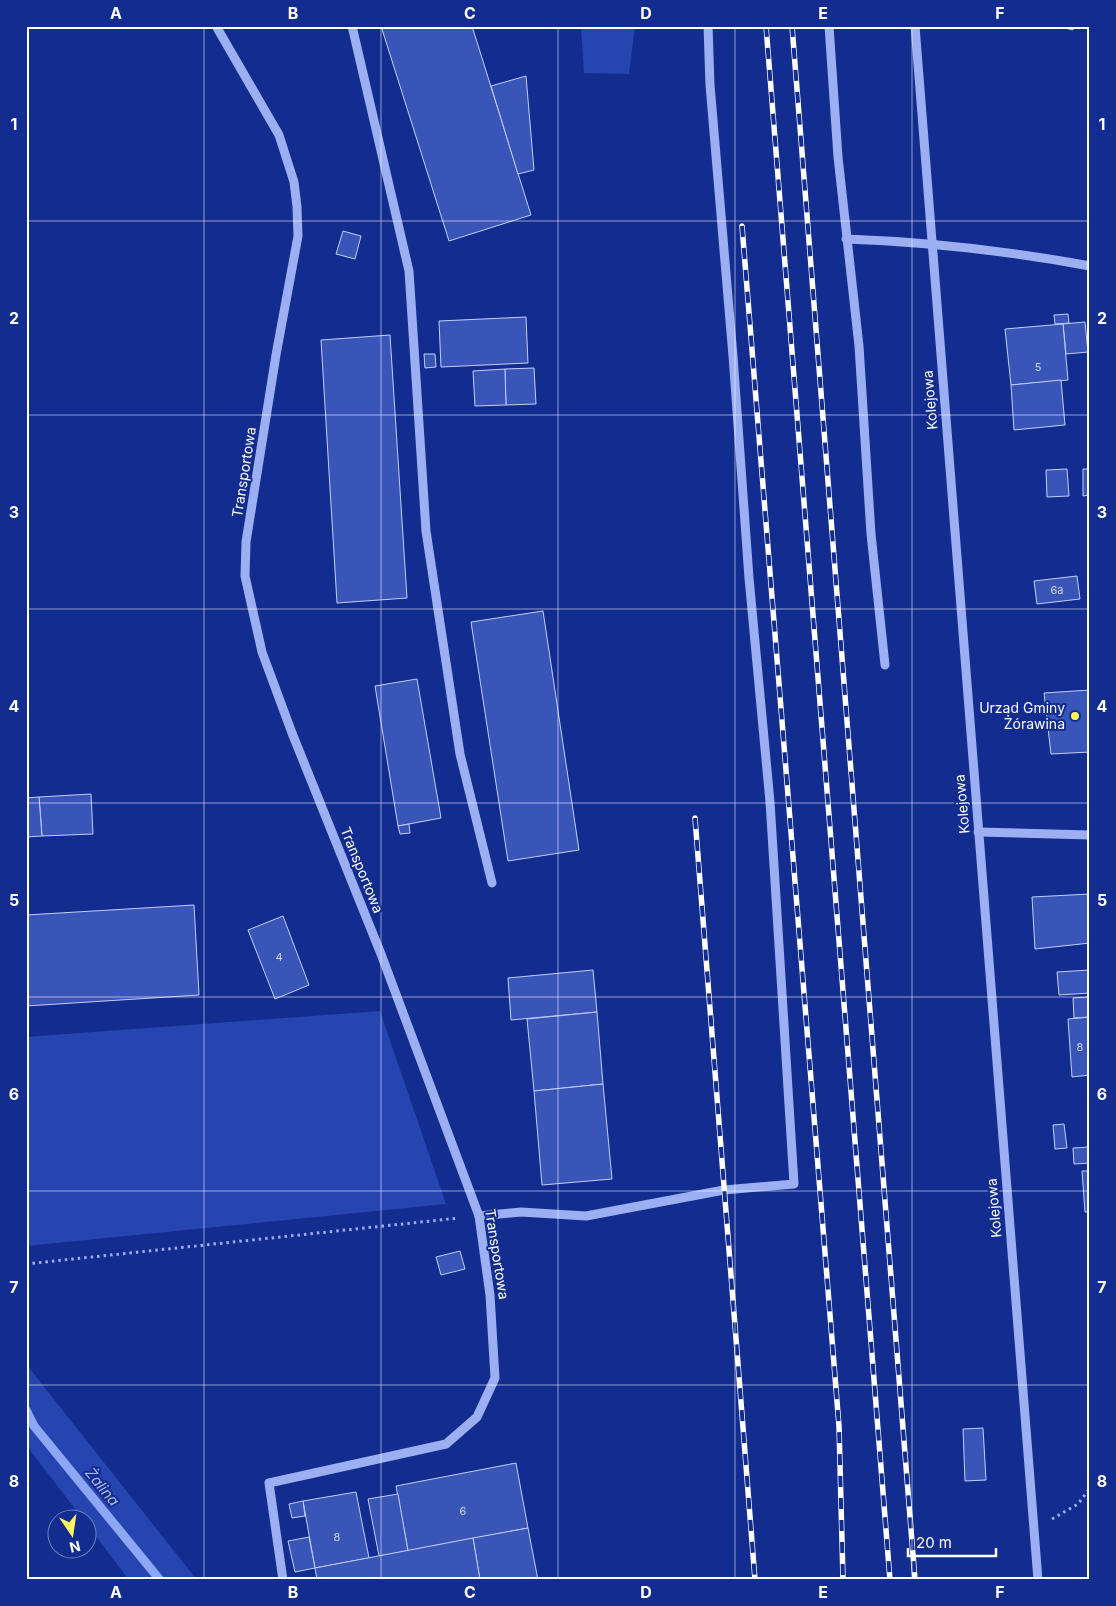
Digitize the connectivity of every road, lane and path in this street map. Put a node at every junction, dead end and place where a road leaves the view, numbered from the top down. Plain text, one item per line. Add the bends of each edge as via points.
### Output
1 (216, 26) edge
2 (352, 26) edge
3 (708, 26) edge
4 (829, 26) edge
5 (915, 26) edge
6 (846, 239) junction
7 (932, 245) junction
8 (1090, 266) edge
9 (884, 665) dead end
10 (978, 832) junction
11 (1090, 835) edge
12 (492, 883) dead end
13 (479, 1216) junction
14 (26, 1264) edge
15 (1090, 1488) edge
16 (1054, 1518) dead end
17 (283, 1580) edge
18 (1038, 1580) edge

1 - 13 street, Transportowa via 279,135 294,182 298,207 298,236 246,542 245,576 262,652 381,954
2 - 12 street via 409,271 426,531 460,754
3 - 13 street via 749,578 770,802 794,1184 724,1190 586,1216 521,1212
4 - 6 street
5 - 7 street, Kolejowa
6 - 7 street
6 - 9 street via 859,346 871,534
7 - 8 street via 1019,253
7 - 10 street, Kolejowa
10 - 11 street
10 - 18 street, Kolejowa
13 - 14 path
13 - 17 street, Transportowa via 495,1378 477,1417 446,1444 269,1483
15 - 16 path via 1078,1504

